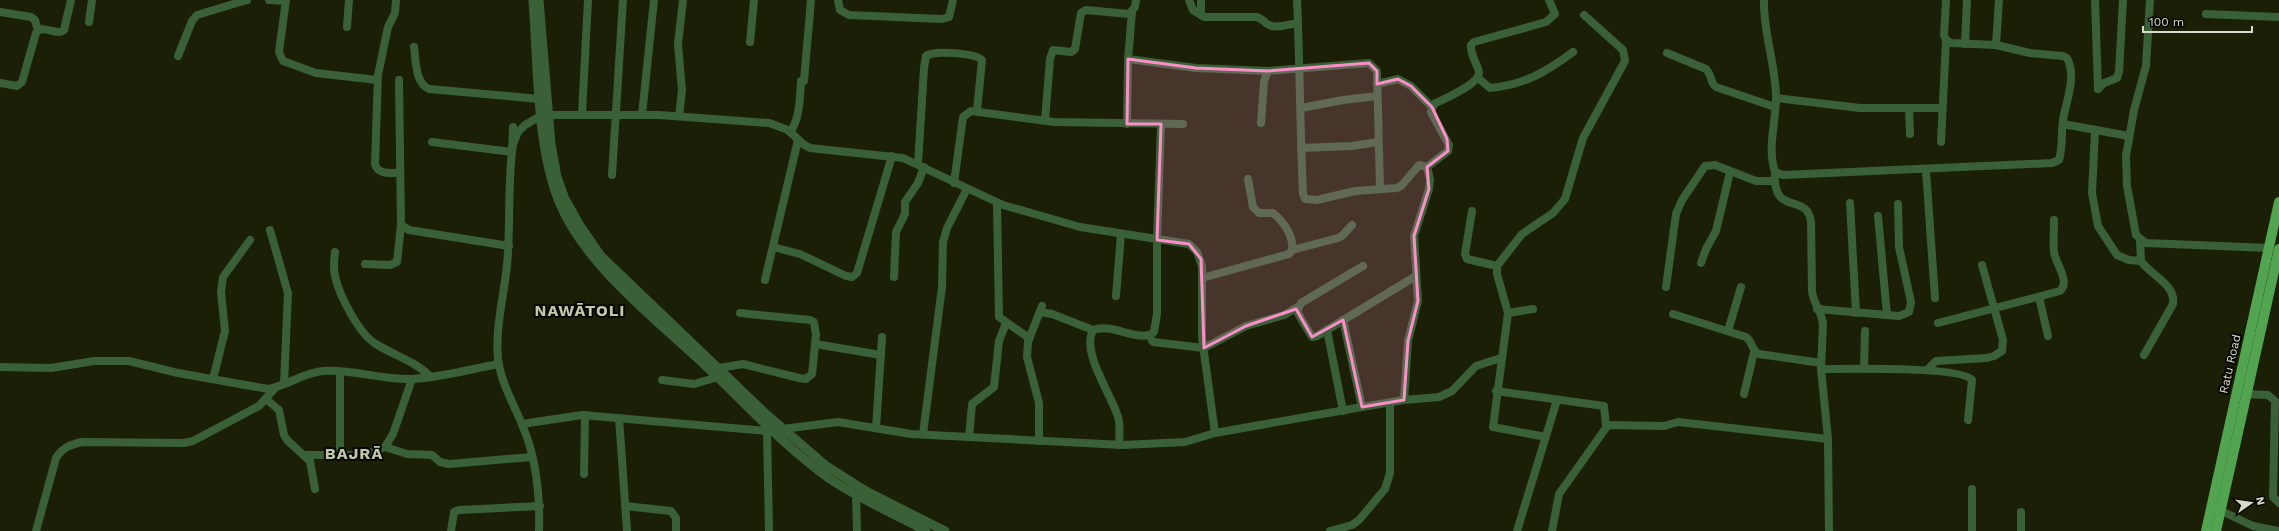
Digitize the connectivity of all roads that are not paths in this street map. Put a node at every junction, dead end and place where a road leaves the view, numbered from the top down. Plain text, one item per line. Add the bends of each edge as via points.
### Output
1 (71, 0) edge
2 (92, 0) edge
3 (247, 0) edge
4 (269, 0) edge
5 (349, 0) edge
6 (396, 0) edge
7 (533, 0) edge
8 (540, 0) edge
9 (588, 0) edge
10 (623, 0) edge
11 (654, 0) edge
12 (683, 0) edge
13 (754, 0) edge
14 (811, 0) edge
15 (838, 0) edge
16 (953, 0) edge
17 (1136, 0) edge
18 (1189, 0) edge
19 (1201, 0) edge
20 (1297, 0) edge
21 (1549, 0) edge
22 (1764, 0) edge
23 (1946, 0) edge
24 (1967, 0) edge
25 (1999, 0) edge
26 (2095, 0) edge
27 (2123, 0) edge
28 (2150, 0) edge
29 (286, 1) edge
30 (0, 12) edge
31 (1132, 12) junction
32 (2206, 14) dead end
33 (1201, 15) junction
34 (1584, 15) dead end
35 (2279, 17) edge
36 (89, 22) dead end
37 (1298, 23) junction
38 (347, 27) dead end
39 (38, 30) junction
40 (1946, 40) junction
41 (750, 42) dead end
42 (1965, 44) junction
43 (1996, 45) junction
44 (414, 47) dead end
45 (1573, 52) dead end
46 (1667, 53) dead end
47 (178, 56) dead end
48 (1128, 59) junction
49 (1300, 70) junction
50 (1268, 71) junction
51 (1478, 78) junction
52 (377, 80) junction
53 (399, 80) dead end
54 (0, 83) edge
55 (1377, 84) junction
56 (1377, 96) junction
57 (540, 99) junction
58 (1775, 102) junction
59 (1301, 108) junction
60 (1432, 108) junction
61 (1909, 108) junction
62 (1942, 108) junction
63 (977, 111) junction
64 (582, 114) junction
65 (615, 114) junction
66 (545, 115) junction
67 (642, 115) junction
68 (679, 116) junction
69 (1046, 120) junction
70 (1261, 123) dead end
71 (1127, 124) junction
72 (1161, 124) junction
73 (1183, 124) dead end
74 (2063, 124) junction
75 (513, 127) dead end
76 (2095, 131) junction
77 (790, 132) junction
78 (1910, 134) dead end
79 (2129, 136) junction
80 (798, 140) junction
81 (432, 142) dead end
82 (1378, 142) junction
83 (1941, 142) dead end
84 (1301, 148) junction
85 (512, 152) junction
86 (892, 156) junction
87 (921, 166) junction
88 (1427, 167) junction
89 (1926, 170) junction
90 (1730, 172) junction
91 (1775, 172) junction
92 (399, 173) junction
93 (612, 175) dead end
94 (1248, 179) dead end
95 (1774, 181) junction
96 (954, 183) junction
97 (967, 189) junction
98 (1380, 189) junction
99 (2279, 202) edge
100 (997, 203) junction
101 (1850, 203) dead end
102 (1898, 204) dead end
103 (1472, 211) dead end
104 (1878, 216) dead end
105 (2054, 220) dead end
106 (401, 225) junction
107 (1352, 225) dead end
108 (270, 230) dead end
109 (1121, 234) junction
110 (250, 240) dead end
111 (1157, 240) junction
112 (2140, 240) junction
113 (509, 246) junction
114 (773, 247) junction
115 (2274, 249) edge
116 (1292, 250) junction
117 (335, 252) dead end
118 (2141, 261) junction
119 (1702, 263) dead end
120 (365, 264) dead end
121 (1982, 265) dead end
122 (1363, 266) dead end
123 (1497, 266) junction
124 (1416, 276) junction
125 (894, 277) dead end
126 (1202, 278) junction
127 (765, 280) dead end
128 (1666, 287) dead end
129 (1741, 287) dead end
130 (1116, 296) dead end
131 (1935, 298) dead end
132 (2039, 298) junction
133 (1298, 307) junction
134 (1817, 308) junction
135 (1534, 309) dead end
136 (1995, 309) junction
137 (740, 313) dead end
138 (1508, 313) junction
139 (1856, 313) junction
140 (1673, 314) dead end
141 (1887, 315) junction
142 (1343, 320) junction
143 (1006, 323) junction
144 (1938, 323) dead end
145 (1093, 330) junction
146 (1327, 330) junction
147 (1728, 331) junction
148 (1865, 331) dead end
149 (1149, 335) junction
150 (2048, 336) dead end
151 (882, 337) dead end
152 (1029, 338) junction
153 (816, 344) junction
154 (1204, 348) junction
155 (1754, 352) junction
156 (881, 354) junction
157 (2144, 355) dead end
158 (1501, 358) junction
159 (499, 364) junction
160 (1821, 366) junction
161 (0, 367) edge
162 (719, 368) junction
163 (1864, 369) junction
164 (1927, 370) junction
165 (340, 372) junction
166 (431, 377) junction
167 (718, 377) junction
168 (412, 379) junction
169 (213, 380) junction
170 (662, 380) dead end
171 (284, 384) junction
172 (275, 388) junction
173 (1496, 391) junction
174 (1744, 394) dead end
175 (2246, 394) junction
176 (266, 399) junction
177 (1404, 400) junction
178 (1557, 400) junction
179 (1390, 403) junction
180 (1362, 407) junction
181 (1342, 411) junction
182 (585, 415) junction
183 (619, 418) junction
184 (1968, 420) dead end
185 (522, 424) junction
186 (1606, 426) junction
187 (876, 428) junction
188 (774, 430) junction
189 (1215, 433) junction
190 (923, 434) junction
191 (968, 437) junction
192 (1546, 437) junction
193 (1828, 439) junction
194 (1039, 441) junction
195 (1119, 445) junction
196 (385, 447) junction
197 (304, 455) junction
198 (340, 455) junction
199 (532, 457) junction
200 (584, 474) dead end
201 (316, 489) dead end
202 (1972, 489) dead end
203 (856, 494) junction
204 (2279, 502) edge
205 (540, 506) junction
206 (625, 506) junction
207 (2210, 506) junction
208 (2221, 510) junction
209 (2021, 512) dead end
210 (36, 531) edge
211 (451, 531) edge
212 (539, 531) edge
213 (627, 531) edge
214 (676, 531) edge
215 (769, 531) edge
216 (857, 531) edge
217 (926, 531) edge
218 (945, 531) edge
219 (1330, 531) edge
220 (1517, 531) edge
221 (1552, 531) edge
222 (1829, 531) edge
223 (1972, 531) edge
224 (2021, 531) edge
225 (2206, 531) edge
226 (2216, 531) edge
227 (2278, 531) edge

1 - 39 street via 62,32
2 - 36 street
3 - 47 street via 197,15 192,21
4 - 29 street
5 - 38 street
6 - 52 street via 395,13 388,27
7 - 57 street
8 - 66 street
9 - 64 street
10 - 65 street
11 - 67 street
12 - 68 street via 678,44 682,90
13 - 41 street
14 - 77 street via 803,81 794,126
15 - 16 street via 840,10 850,15 942,19 949,17
17 - 31 street
18 - 33 street via 1192,10
19 - 33 street
20 - 37 street
21 - 51 street via 1555,14 1553,18 1471,45 1479,73
22 - 58 street via 1765,26 1774,70
23 - 40 street
24 - 42 street
25 - 43 street
26 - 27 street via 2098,89 2104,83 2117,78 2119,72
28 - 79 street via 2146,66
29 - 52 street via 279,52 283,61 316,73
30 - 39 street via 31,17 35,20
31 - 48 street
31 - 69 street via 1123,14 1086,10 1081,13 1075,49 1071,52 1056,49 1051,55
32 - 35 street
33 - 37 street via 1256,17 1262,18 1265,25
34 - 123 street via 1623,50 1625,61 1583,138 1565,199 1553,213 1522,234
37 - 49 street
39 - 54 street via 22,82 17,86
40 - 42 street
40 - 62 street
42 - 43 street
43 - 74 street via 2067,58 2070,68 2069,90
44 - 57 street via 423,87
45 - 51 street via 1547,71 1528,80 1490,88
46 - 58 street via 1706,69 1716,87
48 - 50 street via 1196,68
48 - 71 street
49 - 50 street
49 - 55 street via 1369,63 1376,71
49 - 59 street
50 - 70 street via 1264,80
51 - 60 street via 1472,84 1434,104
52 - 92 street via 376,169 380,172
53 - 92 street
55 - 56 street
55 - 60 street via 1398,79 1411,86
56 - 59 street
56 - 82 street
57 - 66 street
58 - 61 street via 1860,108
58 - 91 street via 1772,151
59 - 84 street
60 - 88 street via 1431,112 1449,145 1448,151
61 - 62 street
61 - 78 street
62 - 83 street
63 - 69 street
63 - 87 street via 982,60 974,56 935,52 926,56
63 - 96 street via 966,113 963,117
64 - 65 street
64 - 66 street
65 - 67 street
65 - 93 street
66 - 85 street via 525,125 518,132
66 - 162 street via 558,177 566,199 589,241 619,274
66 - 167 street via 544,146 552,184 577,235 602,267
67 - 68 street
68 - 77 street via 769,123
69 - 71 street
71 - 72 street
72 - 73 street
72 - 111 street
74 - 76 street
74 - 89 street via 2060,160 2056,162
75 - 85 street
76 - 79 street
76 - 118 street via 2092,193 2098,226 2117,255
77 - 80 street
79 - 112 street via 2126,156 2127,186 2134,229
80 - 86 street via 810,148
80 - 114 street
81 - 85 street
82 - 84 street
82 - 98 street
84 - 98 street via 1305,199 1317,200 1355,191
85 - 113 street
86 - 87 street
86 - 114 street via 857,274 852,277 846,276 800,254
87 - 96 street
87 - 125 street via 918,183 905,202 905,214 896,232
88 - 98 street via 1419,165 1397,188
88 - 124 street via 1429,189 1414,236
89 - 91 street via 1783,175
89 - 131 street
90 - 95 street via 1756,181
90 - 119 street via 1716,231
90 - 128 street via 1715,166 1705,166 1682,200 1676,214
91 - 95 street
92 - 106 street
94 - 116 street via 1256,212 1268,211 1276,215 1286,228
95 - 134 street via 1777,195 1806,209 1810,214 1812,291
96 - 97 street
97 - 100 street
97 - 190 street via 946,228 943,242 941,293
99 - 115 main road, Ratu Road
100 - 109 street via 1080,227
100 - 143 street via 998,311 999,317
101 - 139 street
102 - 141 street via 1898,241 1911,308 1904,315
103 - 123 street via 1467,259
104 - 141 street
105 - 132 street via 2054,251 2061,268 2064,286 2060,291
106 - 113 street via 409,230
106 - 120 street via 397,262
107 - 116 street via 1338,238
108 - 171 street via 288,293
109 - 111 street
109 - 130 street
110 - 169 street via 223,277 221,292 225,331
111 - 126 street via 1179,242 1194,248 1201,259
111 - 149 street via 1157,314 1154,332
112 - 115 street
112 - 118 street
113 - 159 street via 500,314
114 - 127 street
115 - 175 main road, Ratu Road
115 - 207 main road, Ratu Road
116 - 126 street via 1289,254
117 - 166 street via 337,284 364,333 382,348 416,364
118 - 157 street via 2170,288 2174,298
121 - 136 street
122 - 133 street
123 - 138 street
124 - 142 street
124 - 177 street via 1417,310 1408,341
126 - 154 street
129 - 147 street
132 - 136 street
132 - 150 street
133 - 146 street via 1297,312 1312,337
133 - 154 street via 1284,315 1246,326
134 - 139 street
134 - 160 street via 1823,324
135 - 138 street
136 - 144 street
136 - 164 street via 2004,345 2000,354 1987,358 1936,361
137 - 153 street via 810,320 816,328
138 - 158 street
139 - 141 street
140 - 147 street
142 - 146 street
142 - 180 street
143 - 152 street
143 - 191 street via 999,341 994,387 972,404
145 - 149 street via 1107,327
145 - 152 street via 1041,309
145 - 195 street via 1089,342 1090,349 1118,417
146 - 181 street
147 - 155 street via 1750,340
148 - 163 street
149 - 154 street via 1154,342
151 - 156 street
152 - 194 street via 1026,357 1039,403
153 - 156 street
153 - 162 street via 812,374 806,379 743,364
154 - 189 street
155 - 160 street
155 - 174 street
156 - 187 street
158 - 173 street
158 - 177 street via 1476,366 1452,391 1444,395
159 - 166 street
159 - 185 street via 501,376
160 - 163 street
160 - 193 street
161 - 169 street via 51,368 94,361 129,361
162 - 188 street
163 - 164 street
164 - 184 street via 1970,377 1972,385
165 - 168 street
165 - 171 street via 307,374
165 - 198 street
166 - 168 street
167 - 170 street via 694,384
167 - 188 street
168 - 196 street
169 - 172 street via 259,388
171 - 172 street
172 - 176 street
173 - 178 street
173 - 192 street via 1493,427
175 - 204 street via 2268,395 2275,401 2273,497
175 - 208 main road, Ratu Road
176 - 197 street via 279,410 284,435
176 - 210 street via 259,406 193,441 82,442 61,450 56,458
177 - 179 street
178 - 186 street via 1604,406
178 - 192 street
179 - 180 street
179 - 219 street via 1390,473 1387,485 1359,520 1352,525
180 - 181 street
181 - 189 street
182 - 183 street
182 - 185 street
182 - 200 street
183 - 188 street
183 - 206 street
185 - 199 street
186 - 193 street via 1664,426 1678,422
186 - 221 street via 1559,494
187 - 188 street via 838,422
187 - 190 street
188 - 203 street via 814,467
188 - 215 street
188 - 218 street via 846,479
189 - 195 street via 1185,442
190 - 191 street
191 - 194 street
192 - 220 street
193 - 222 street
194 - 195 street
196 - 198 street via 372,454
196 - 199 street via 407,454 432,456 443,463
197 - 198 street
197 - 201 street via 312,467
199 - 205 street
202 - 223 street
203 - 216 street
203 - 217 street
205 - 211 street via 459,510 452,516
205 - 212 street
206 - 213 street
206 - 214 street via 671,511 676,518
207 - 208 street
207 - 225 main road, Ratu Road
208 - 226 main road, Ratu Road
208 - 227 street via 2253,526
209 - 224 street

